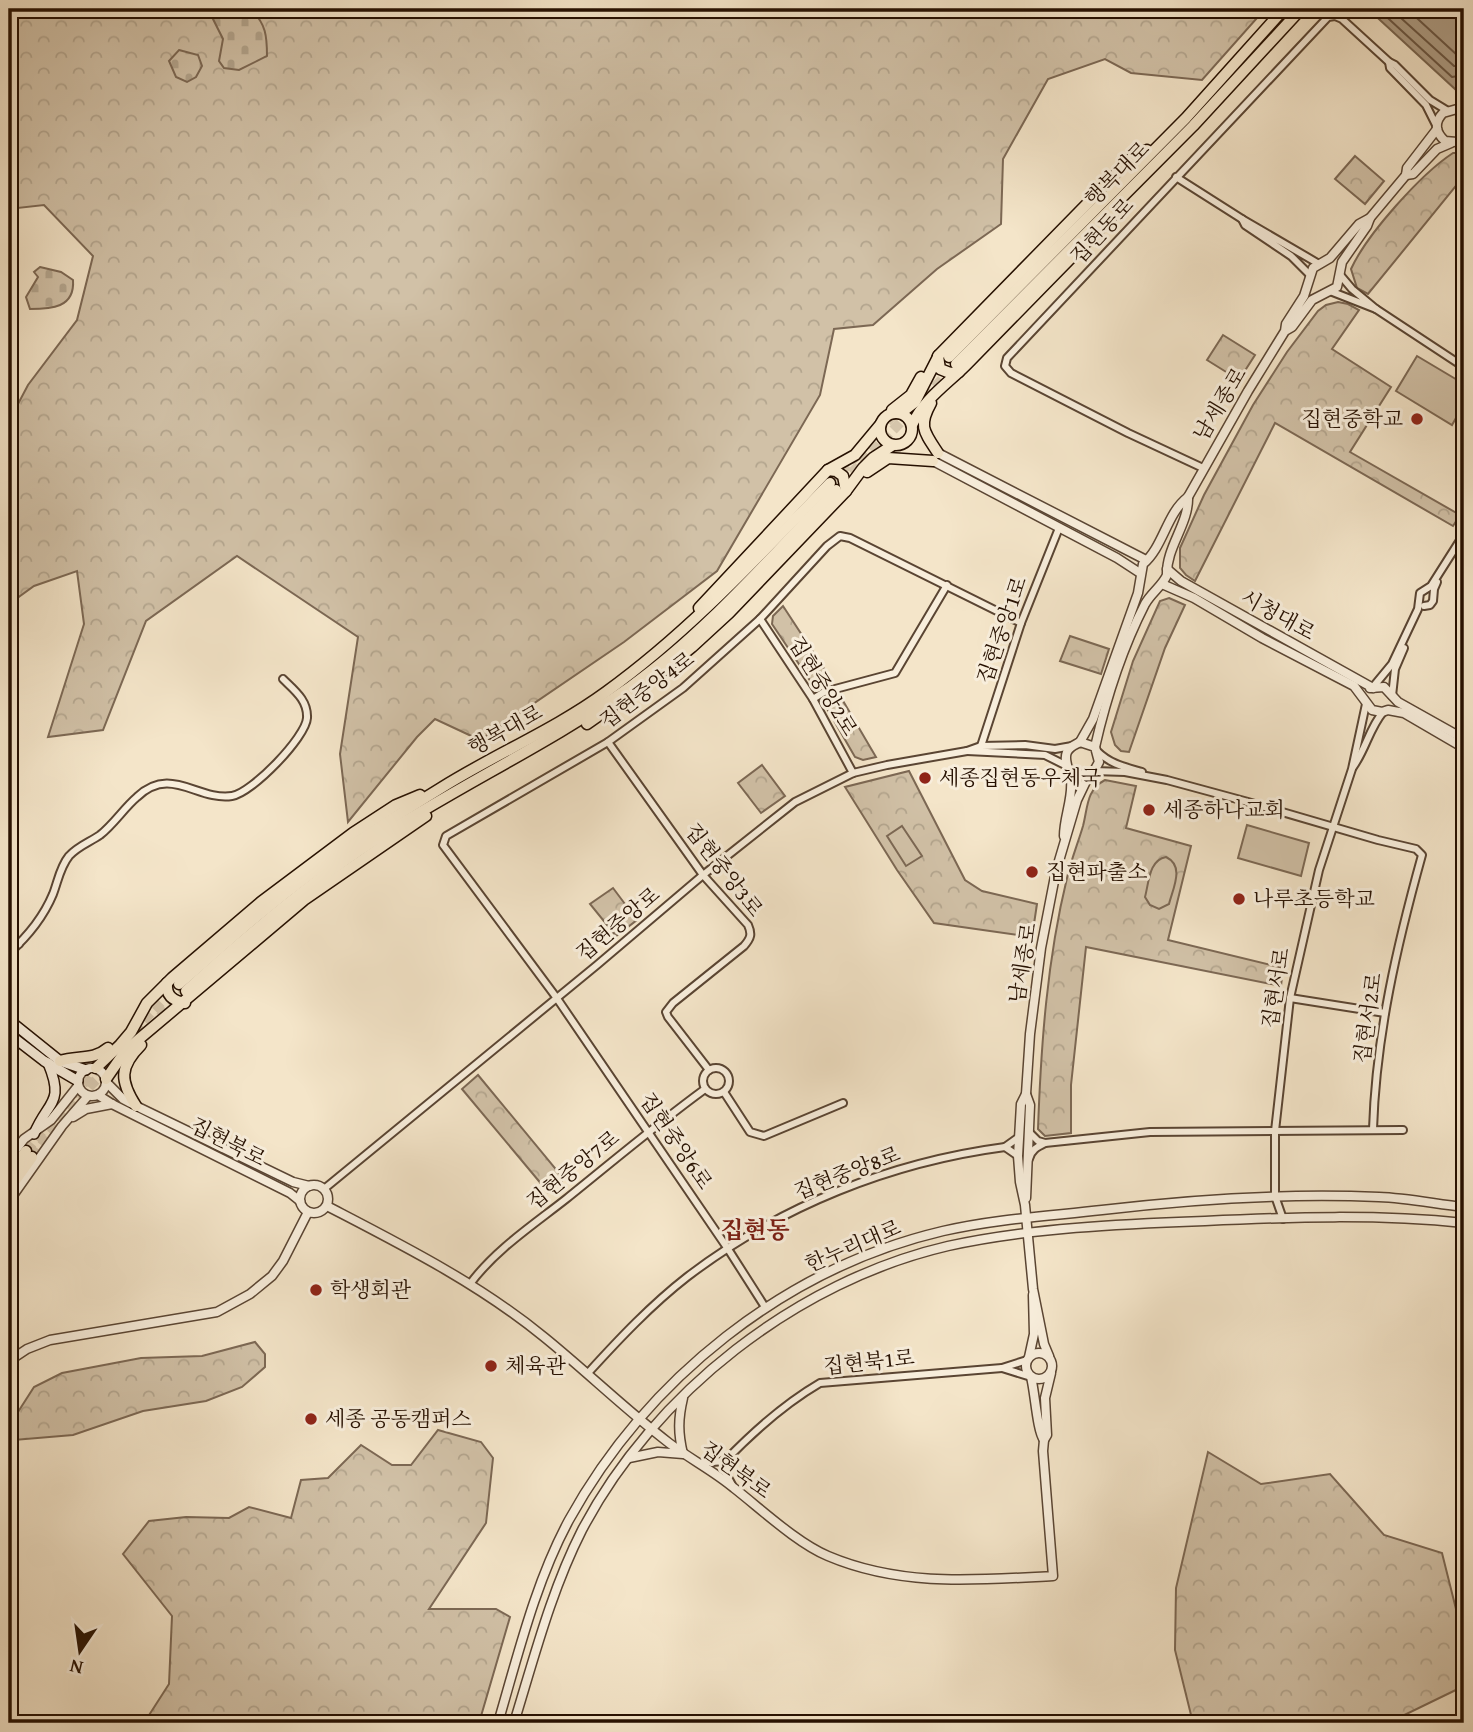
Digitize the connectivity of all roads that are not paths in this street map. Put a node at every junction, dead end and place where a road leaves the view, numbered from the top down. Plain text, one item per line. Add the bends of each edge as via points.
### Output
1 (1284, 9) edge
2 (1301, 9) edge
3 (1389, 62) junction
4 (1464, 107) edge
5 (1451, 111) junction
6 (1464, 116) edge
7 (1436, 127) junction
8 (1464, 137) edge
9 (1453, 142) junction
10 (1464, 143) edge
11 (1406, 175) junction
12 (1177, 177) junction
13 (1370, 218) junction
14 (1242, 219) junction
15 (1321, 263) junction
16 (1340, 274) junction
17 (1310, 278) junction
18 (1327, 292) junction
19 (1376, 309) junction
20 (1285, 331) junction
21 (951, 362) junction
22 (1464, 367) edge
23 (887, 418) junction
24 (912, 427) junction
25 (896, 445) junction
26 (935, 457) junction
27 (1203, 468) junction
28 (828, 470) junction
29 (837, 488) junction
30 (1188, 497) junction
31 (1059, 528) junction
32 (1464, 534) edge
33 (1148, 560) junction
34 (1167, 567) junction
35 (1141, 575) junction
36 (1160, 584) junction
37 (947, 585) junction
38 (1430, 592) junction
39 (1422, 604) junction
40 (760, 619) junction
41 (1021, 623) junction
42 (283, 679) dead end
43 (1373, 688) junction
44 (1392, 696) junction
45 (813, 699) junction
46 (1366, 702) junction
47 (1386, 711) junction
48 (1464, 739) edge
49 (608, 742) junction
50 (534, 743) junction
51 (1076, 744) junction
52 (981, 746) junction
53 (1464, 748) edge
54 (1096, 749) junction
55 (967, 751) junction
56 (1068, 768) junction
57 (1352, 769) junction
58 (853, 773) junction
59 (1091, 773) junction
60 (1167, 780) junction
61 (443, 786) junction
62 (450, 795) junction
63 (1332, 826) junction
64 (1064, 839) junction
65 (703, 875) junction
66 (9, 938) edge
67 (19, 944) junction
68 (9, 953) edge
69 (167, 983) junction
70 (556, 997) junction
71 (1290, 998) junction
72 (147, 1003) junction
73 (182, 1005) junction
74 (1385, 1013) junction
75 (9, 1020) edge
76 (9, 1034) edge
77 (60, 1061) junction
78 (48, 1063) junction
79 (91, 1069) junction
80 (709, 1070) junction
81 (106, 1081) junction
82 (78, 1083) junction
83 (705, 1089) junction
84 (723, 1092) junction
85 (1026, 1094) junction
86 (98, 1095) junction
87 (88, 1096) junction
88 (843, 1103) dead end
89 (112, 1104) junction
90 (137, 1111) junction
91 (62, 1126) junction
92 (1373, 1129) junction
93 (648, 1130) junction
94 (1403, 1130) dead end
95 (1275, 1131) junction
96 (1029, 1132) junction
97 (34, 1134) junction
98 (1019, 1137) junction
99 (1045, 1143) junction
100 (1005, 1147) junction
101 (1018, 1156) junction
102 (9, 1159) edge
103 (1028, 1161) junction
104 (9, 1174) edge
105 (309, 1186) junction
106 (9, 1189) edge
107 (324, 1189) junction
108 (1275, 1196) junction
109 (9, 1201) edge
110 (300, 1201) junction
111 (1025, 1205) junction
112 (327, 1206) junction
113 (1464, 1207) edge
114 (308, 1212) junction
115 (1027, 1219) junction
116 (1283, 1219) junction
117 (1464, 1223) edge
118 (1027, 1234) junction
119 (729, 1249) junction
120 (470, 1284) junction
121 (1034, 1289) junction
122 (765, 1307) junction
123 (1049, 1356) junction
124 (1028, 1358) junction
125 (9, 1361) edge
126 (1002, 1368) junction
127 (588, 1373) junction
128 (1051, 1373) junction
129 (1031, 1377) junction
130 (683, 1397) junction
131 (640, 1419) junction
132 (653, 1429) junction
133 (1044, 1440) junction
134 (683, 1454) junction
135 (629, 1458) junction
136 (725, 1461) junction
137 (697, 1463) junction
138 (732, 1486) junction
139 (498, 1723) edge
140 (514, 1723) edge

1 - 21 highway, 행복대로 via 1186,118
2 - 21 highway, 행복대로 via 1166,151
3 - 5 street, 집현동로 via 1430,100
3 - 7 street, 집현동로 via 1426,105
3 - 12 street, 집현동로 via 1342,19 1328,17
4 - 5 street
5 - 6 street
5 - 7 street via 1441,116
7 - 9 street via 1442,138
7 - 11 street
8 - 9 street
9 - 10 street
9 - 11 street
11 - 13 street
12 - 14 street
12 - 27 street, 집현동로 via 1007,358 1005,366
13 - 15 street
13 - 16 street
14 - 15 street
14 - 17 street via 1291,256
15 - 16 street via 1331,263
15 - 17 street
16 - 18 street via 1339,284
16 - 19 street
17 - 18 street via 1315,289
17 - 20 street, 남세종로
18 - 19 street
18 - 20 street, 남세종로 via 1312,300
19 - 22 street
20 - 27 street, 남세종로
21 - 23 highway via 915,402
21 - 24 highway
21 - 26 highway via 923,417
23 - 24 highway via 906,416
23 - 25 highway via 879,430 884,440
23 - 28 highway via 855,455
24 - 25 highway via 908,440
24 - 26 highway
25 - 26 highway
25 - 29 highway via 873,457
26 - 29 highway via 888,458
26 - 31 street
26 - 33 street
27 - 30 street, 남세종로
28 - 29 highway via 843,476
28 - 50 highway via 674,632
29 - 50 highway, 행복대로 via 673,652 632,685
30 - 33 street, 남세종로 via 1178,505
30 - 34 street, 남세종로 via 1189,509
31 - 35 street
31 - 41 street, 집현중앙1로
32 - 38 street
33 - 34 street via 1159,559
33 - 35 street via 1140,568
34 - 36 street
34 - 43 street, 시청대로 via 1181,581
35 - 36 street via 1148,585
35 - 51 street via 1139,593 1093,719
36 - 46 street, 시청대로 via 1354,686
36 - 54 street via 1145,605 1126,649 1101,720
37 - 40 street, 집현중앙4로 via 840,536
37 - 41 street, 집현중앙4로
37 - 45 street via 895,673
38 - 39 street via 1432,603
38 - 39 street via 1418,595
39 - 43 street via 1389,669
39 - 44 street via 1395,669
40 - 45 street, 집현중앙2로
40 - 49 street, 집현중앙4로 via 683,688
41 - 52 street, 집현중앙1로
42 - 67 street via 302,698 306,725 254,786 224,796 165,784 139,795 101,834 71,854 40,919
43 - 44 street via 1384,687
43 - 46 street
44 - 47 street
44 - 48 street
45 - 58 street, 집현중앙2로
46 - 47 street via 1372,710
46 - 57 street, 집현서로
47 - 53 street via 1404,713
47 - 57 street, 집현서로 via 1372,725
49 - 65 street, 집현중앙3로
49 - 70 street, 집현중앙4로 via 455,829 443,845
50 - 61 highway, 행복대로
50 - 62 highway, 행복대로
51 - 52 street, 집현중앙로 via 1055,749
51 - 54 street via 1091,744
51 - 56 street via 1066,757
52 - 55 street, 집현중앙로
54 - 59 street via 1099,762
54 - 60 street, 집현서2로 via 1119,766
55 - 56 street, 집현중앙로 via 1045,755
55 - 58 street, 집현중앙로
56 - 59 street via 1078,775
56 - 64 street, 남세종로 via 1071,791
57 - 63 street, 집현서로
58 - 65 street, 집현중앙로 via 794,802
59 - 60 street, 집현서2로 via 1125,772
59 - 64 street, 남세종로
60 - 63 street, 집현서2로
61 - 62 highway, 행복대로 via 266,908 182,987 324,875
61 - 69 highway via 397,805 353,833 261,902
62 - 73 highway via 413,826 304,900
63 - 71 street, 집현서로
63 - 74 street, 집현서2로 via 1416,849 1422,855
64 - 85 street, 남세종로 via 1041,948
65 - 70 street, 집현중앙로
65 - 80 street, 집현중앙3로 via 751,932 744,946 666,1012
66 - 67 street
67 - 68 street
69 - 72 highway
69 - 73 highway via 170,997
70 - 93 street, 집현중앙6로
70 - 107 street, 집현중앙로
71 - 74 street
71 - 95 street, 집현서로
72 - 77 highway via 102,1053
72 - 79 highway via 131,1032
73 - 81 highway via 126,1051
73 - 90 highway via 126,1065 124,1082
74 - 92 street, 집현서2로
75 - 77 main road
76 - 78 main road
77 - 79 main road
78 - 82 main road
78 - 97 main road via 56,1093
79 - 81 street via 103,1073
79 - 82 street
80 - 83 street via 702,1081
80 - 84 street via 725,1072 728,1085
81 - 86 street
81 - 90 street
82 - 87 street
82 - 97 street via 51,1120
83 - 84 street
83 - 93 street, 집현중앙7로
84 - 88 street via 750,1132 764,1136
85 - 96 street, 남세종로
85 - 98 street, 남세종로
86 - 87 street
86 - 89 street
87 - 91 street
89 - 90 street
89 - 91 street via 86,1109
90 - 105 street
90 - 110 street, 집현북로
91 - 109 street
92 - 94 street
92 - 95 street
93 - 119 street, 집현중앙6로
93 - 120 street, 집현중앙7로 via 510,1244
95 - 99 street via 1150,1132
95 - 108 street, 집현서로
96 - 99 street
96 - 103 street, 남세종로
97 - 102 street via 24,1139
98 - 100 street
98 - 101 street, 남세종로
99 - 103 street
100 - 101 street
100 - 119 street, 집현중앙8로 via 937,1160 851,1185 772,1222
101 - 111 street, 남세종로
103 - 111 street, 남세종로
104 - 106 highway via 29,1154
105 - 107 street
105 - 110 street
107 - 112 street
108 - 113 street, 한누리대로 via 1382,1197
108 - 115 street, 한누리대로 via 1149,1204
108 - 116 street, 집현서로
110 - 114 street
111 - 115 street, 남세종로
112 - 114 street via 317,1213
112 - 120 street, 집현북로
114 - 125 street via 272,1276 217,1312 50,1340
115 - 118 street, 남세종로
115 - 122 street, 한누리대로 via 945,1231 886,1248
116 - 117 street, 한누리대로 via 1372,1216
116 - 118 street, 한누리대로 via 1147,1223
118 - 121 street
118 - 130 street, 한누리대로 via 949,1246 882,1266 842,1284 752,1337
119 - 122 street, 집현중앙6로
119 - 127 street, 집현중앙8로 via 663,1298
120 - 127 street, 집현북로
121 - 123 street
121 - 124 street via 1034,1334
122 - 131 street, 한누리대로 via 700,1357
123 - 124 street via 1043,1353
123 - 128 street
124 - 126 street, 집현북1로
124 - 129 street
126 - 129 street, 집현북1로
126 - 136 street, 집현북1로 via 820,1384 797,1396
127 - 131 street, 집현북로
128 - 129 street
128 - 133 street, 집현북로
129 - 133 street, 집현북로
130 - 132 street, 한누리대로
130 - 134 street via 678,1424
131 - 132 street, 집현북로
131 - 139 street, 한누리대로 via 601,1469 568,1523 536,1598
132 - 134 street, 집현북로
132 - 135 street, 한누리대로
133 - 138 street, 집현북로 via 1053,1576 955,1581 878,1573 826,1556
134 - 135 street via 658,1452
134 - 137 street, 집현북로
135 - 140 street, 한누리대로 via 568,1561
136 - 137 street
136 - 138 street
137 - 138 street, 집현북로

